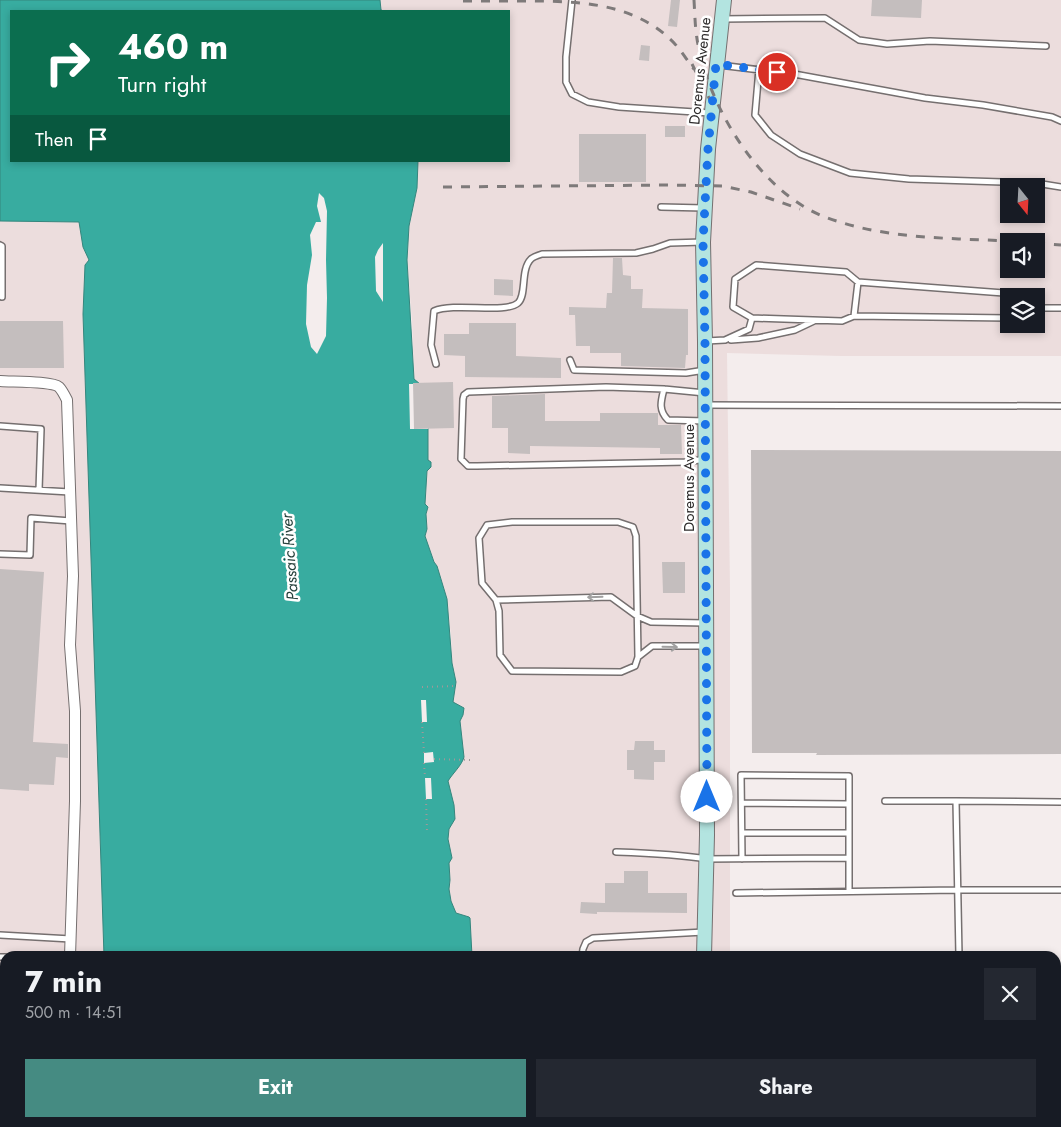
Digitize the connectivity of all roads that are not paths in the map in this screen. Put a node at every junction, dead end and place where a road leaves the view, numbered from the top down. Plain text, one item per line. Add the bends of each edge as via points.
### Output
1 (572, 0) edge
2 (724, 0) edge
3 (722, 19) junction
4 (1046, 46) dead end
5 (716, 64) junction
6 (760, 69) junction
7 (711, 113) junction
8 (1061, 121) edge
9 (1061, 187) edge
10 (660, 207) dead end
11 (705, 208) junction
12 (703, 242) junction
13 (0, 245) edge
14 (858, 282) junction
15 (1000, 293) edge
16 (2, 297) dead end
17 (1045, 308) edge
18 (1061, 308) edge
19 (854, 316) junction
20 (752, 318) junction
21 (1000, 318) edge
22 (817, 320) junction
23 (725, 340) junction
24 (705, 341) junction
25 (570, 360) dead end
26 (436, 364) dead end
27 (705, 370) junction
28 (0, 381) edge
29 (664, 388) junction
30 (705, 399) junction
31 (1061, 406) edge
32 (705, 420) junction
33 (0, 426) edge
34 (706, 459) junction
35 (0, 488) edge
36 (39, 490) junction
37 (70, 492) junction
38 (71, 521) junction
39 (0, 554) edge
40 (496, 600) junction
41 (637, 616) junction
42 (706, 623) junction
43 (706, 646) junction
44 (638, 657) junction
45 (885, 801) dead end
46 (956, 801) junction
47 (1061, 802) edge
48 (742, 803) junction
49 (849, 804) junction
50 (742, 833) junction
51 (849, 833) junction
52 (616, 852) dead end
53 (848, 858) junction
54 (706, 859) junction
55 (742, 859) junction
56 (958, 890) junction
57 (1061, 890) edge
58 (849, 892) junction
59 (736, 893) dead end
60 (704, 932) junction
61 (0, 935) edge
62 (71, 939) junction
63 (70, 951) edge
64 (583, 951) edge
65 (704, 951) edge
66 (959, 951) edge

1 - 7 lane via 566,82 572,94 588,102 619,107
2 - 3 main road, Doremus Avenue
3 - 4 lane via 825,18 859,40 887,44 930,41
3 - 5 main road, Doremus Avenue
5 - 6 lane
5 - 7 main road, Doremus Avenue
6 - 8 lane
6 - 9 lane via 755,115 771,135 800,154 850,172 909,179 1036,183
7 - 11 main road, Doremus Avenue
10 - 11 lane
11 - 12 main road, Doremus Avenue
12 - 24 main road, Doremus Avenue
12 - 26 lane via 670,243 636,253 542,254 531,259 519,303 509,307 434,310 432,345
13 - 16 lane
14 - 15 lane
14 - 19 lane
14 - 20 lane via 846,272 756,265 735,279 734,307
17 - 18 lane
19 - 21 lane
19 - 22 lane via 842,321
20 - 22 lane
20 - 23 lane via 749,329
22 - 23 lane via 795,330 758,338
23 - 24 lane
24 - 27 main road, Doremus Avenue
25 - 27 lane via 574,370
27 - 30 main road, Doremus Avenue
28 - 37 street via 49,384 58,386 65,395
29 - 30 lane
29 - 32 lane via 662,410 668,420
29 - 34 lane via 468,392 463,399 461,459 468,466
30 - 31 lane
30 - 32 main road, Doremus Avenue
32 - 34 main road, Doremus Avenue
33 - 36 lane via 41,429
34 - 42 main road, Doremus Avenue
35 - 36 lane
36 - 37 lane
37 - 38 street
38 - 39 lane via 31,518 30,555
38 - 62 street via 70,645 75,781
41 -> 40 lane via 611,597
40 - 41 lane via 482,583 479,538 486,525 618,522 633,527 636,536
40 - 44 lane via 500,611 500,655 512,671 621,672 635,666
41 - 42 lane via 651,622
41 - 44 lane
42 - 43 main road, Doremus Avenue
44 -> 43 lane via 652,646
43 - 54 main road, Doremus Avenue
45 - 46 lane
46 - 47 lane
46 - 56 lane
48 - 49 lane
48 - 49 lane via 741,775 849,776
48 - 50 lane
49 - 51 lane
50 - 51 lane
50 - 55 lane
51 - 53 lane
52 - 54 lane
53 - 55 lane
53 - 58 lane
54 - 55 lane
54 - 60 main road, Doremus Avenue
56 - 57 lane
56 - 58 lane
56 - 66 lane
58 - 59 lane
60 - 64 lane via 593,938 586,942
60 - 65 main road, Doremus Avenue
61 - 62 lane
62 - 63 street

